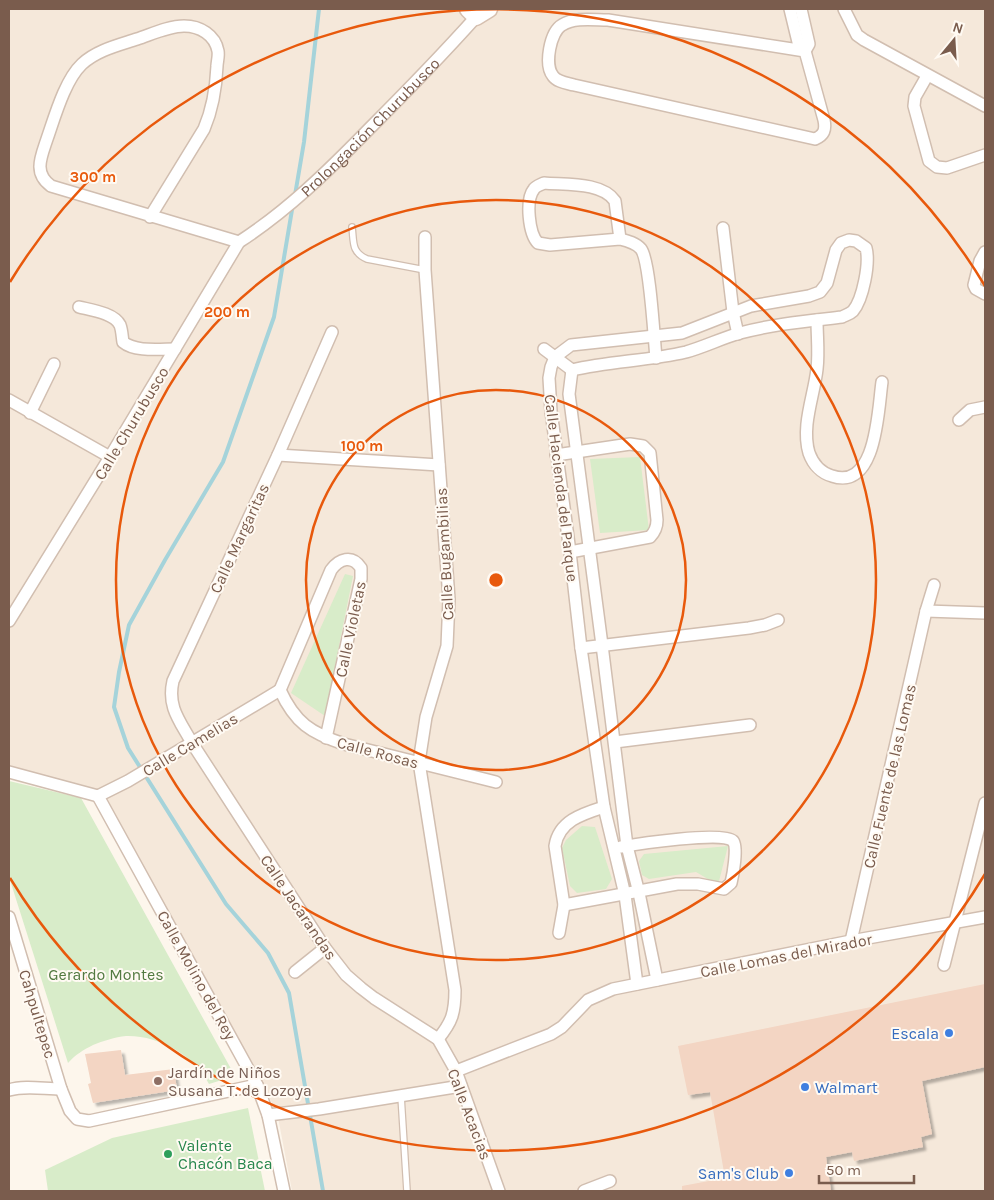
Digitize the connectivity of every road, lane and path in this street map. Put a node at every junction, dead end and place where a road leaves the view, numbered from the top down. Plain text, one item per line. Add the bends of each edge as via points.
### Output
1 (790, 9) edge
2 (801, 9) edge
3 (844, 9) edge
4 (478, 12) edge
5 (805, 51) junction
6 (927, 76) junction
7 (985, 106) edge
8 (985, 155) edge
9 (150, 217) junction
10 (352, 227) dead end
11 (724, 228) dead end
12 (257, 230) joint
13 (425, 237) dead end
14 (620, 239) junction
15 (239, 242) junction
16 (985, 252) edge
17 (425, 270) junction
18 (985, 294) edge
19 (79, 307) dead end
20 (733, 312) junction
21 (817, 320) junction
22 (332, 332) dead end
23 (738, 334) junction
24 (654, 337) junction
25 (175, 349) junction
26 (544, 349) dead end
27 (555, 357) junction
28 (656, 358) junction
29 (54, 364) dead end
30 (572, 370) junction
31 (882, 382) dead end
32 (9, 400) edge
33 (985, 407) edge
34 (30, 413) junction
35 (959, 420) dead end
36 (577, 452) junction
37 (278, 455) junction
38 (556, 455) junction
39 (110, 457) junction
40 (439, 465) junction
41 (590, 550) junction
42 (570, 552) junction
43 (934, 585) dead end
44 (926, 611) junction
45 (985, 612) edge
46 (778, 620) dead end
47 (9, 621) edge
48 (602, 645) junction
49 (581, 648) junction
50 (280, 690) junction
51 (750, 725) dead end
52 (326, 738) junction
53 (615, 742) junction
54 (192, 743) junction
55 (419, 762) junction
56 (9, 772) edge
57 (496, 782) dead end
58 (98, 796) junction
59 (985, 803) edge
60 (604, 807) junction
61 (627, 846) junction
62 (613, 849) junction
63 (639, 892) junction
64 (625, 895) junction
65 (564, 906) junction
66 (9, 917) edge
67 (985, 917) edge
68 (955, 923) junction
69 (559, 933) dead end
70 (13, 941) edge
71 (851, 941) junction
72 (325, 948) junction
73 (944, 965) dead end
74 (295, 972) dead end
75 (657, 980) junction
76 (637, 984) junction
77 (438, 1039) junction
78 (456, 1071) junction
79 (257, 1086) junction
80 (461, 1086) junction
81 (61, 1089) junction
82 (9, 1090) edge
83 (401, 1096) junction
84 (268, 1115) junction
85 (610, 1181) dead end
86 (284, 1191) edge
87 (407, 1191) edge
88 (499, 1191) edge
89 (584, 1191) edge

1 - 5 street via 798,42
2 - 5 street via 809,44
3 - 6 street via 857,35
4 - 12 street, Prolongación Churubusco via 426,72 316,183
5 - 5 street via 825,127 821,136 815,139 561,82 552,76 549,65 553,36 559,26 580,20 608,20
6 - 7 street
6 - 8 street via 915,97 914,106 929,161 937,167 947,168
9 - 9 street via 210,115 218,52 214,41 198,28 172,28 91,57 72,76 43,152 40,175 51,186
9 - 15 street
10 - 17 lane via 356,253 360,256
11 - 20 street
12 - 15 street, Calle Churubusco
13 - 17 street, Calle Bugambilias
14 - 14 street via 550,245 538,243 532,234 528,207 533,190 544,183 603,190 615,201
14 - 24 street via 634,244 644,255
15 - 25 street, Calle Churubusco
16 - 18 street via 974,286
17 - 40 street, Calle Bugambilias
19 - 25 street via 118,322 125,344 136,348
20 - 21 street via 820,292 827,283 841,243 849,240 863,245 868,254 858,303 849,314
20 - 23 street
20 - 24 street via 705,325
21 - 23 street via 772,325
21 - 31 street via 817,367 810,407 809,452 814,463 827,475 851,477 866,463 876,428
22 - 37 street, Calle Margaritas
23 - 28 street via 687,352
24 - 27 street via 571,345
24 - 28 street
25 - 39 street, Calle Churubusco
26 - 27 street
27 - 30 street
27 - 38 street, Calle Hacienda del Parque via 549,384
28 - 30 street
29 - 34 street
30 - 36 street, Calle Hacienda del Parque via 570,394
32 - 34 street
33 - 35 street via 970,410
34 - 39 street
36 - 38 street
36 - 41 street, Calle Hacienda del Parque
36 - 41 street via 637,444 650,453 657,520 654,533 650,537
37 - 40 street
37 - 54 street, Calle Margaritas via 173,681 171,702 174,712
38 - 42 street, Calle Hacienda del Parque
39 - 47 street, Calle Churubusco
40 - 55 street, Calle Bugambilias via 449,627 447,646 426,717
41 - 42 street
41 - 48 street, Calle Hacienda del Parque
42 - 49 street, Calle Hacienda del Parque
43 - 44 street, Calle Fuente de las Lomas
44 - 45 street
44 - 71 street, Calle Fuente de las Lomas
46 - 48 street via 749,628
48 - 49 street
48 - 53 street, Calle Hacienda del Parque
49 - 60 street, Calle Hacienda del Parque
50 - 52 street, Calle Rosas via 300,722
50 - 52 street, Calle Violetas via 331,570 340,560 356,562 361,568 361,579
50 - 54 street, Calle Camelias
51 - 53 street
52 - 55 street, Calle Rosas
53 - 61 street, Calle Hacienda del Parque
54 - 58 street, Calle Camelias
54 - 72 street, Calle Jacarandas
55 - 57 street, Calle Rosas
55 - 77 street, Calle Bugambilias via 455,990 453,1017
56 - 58 street
58 - 79 street, Calle Molino del Rey
59 - 68 street
60 - 62 street, Calle Hacienda del Parque
60 - 65 street via 576,817 557,837
61 - 62 street
61 - 63 street, Calle Hacienda del Parque
61 - 63 street via 703,837 722,837 733,841 736,846 731,883 724,889 687,883
62 - 64 street, Calle Hacienda del Parque
63 - 64 street
63 - 75 street, Calle Hacienda del Parque
64 - 65 street
64 - 76 street, Calle Hacienda del Parque
65 - 69 street
66 - 70 street, Cahpultepec
67 - 68 street, Calle Lomas del Mirador
68 - 71 street, Calle Lomas del Mirador
68 - 73 street
70 - 81 street, Cahpultepec
71 - 75 street, Calle Lomas del Mirador
72 - 74 street
72 - 77 street, Calle Jacarandas via 361,988
75 - 76 street, Calle Lomas del Mirador
76 - 78 street, Calle Lomas del Mirador via 613,989 588,1000 551,1034
77 - 78 street, Calle Acacias
78 - 80 street, Calle Acacias
79 - 81 street, Cahpultepec via 89,1121 77,1119
79 - 84 street, Calle Molino del Rey
80 - 83 street
80 - 88 street, Calle Acacias
81 - 82 street
83 - 84 street
83 - 87 lane
84 - 86 street, Calle Molino del Rey
85 - 89 street

